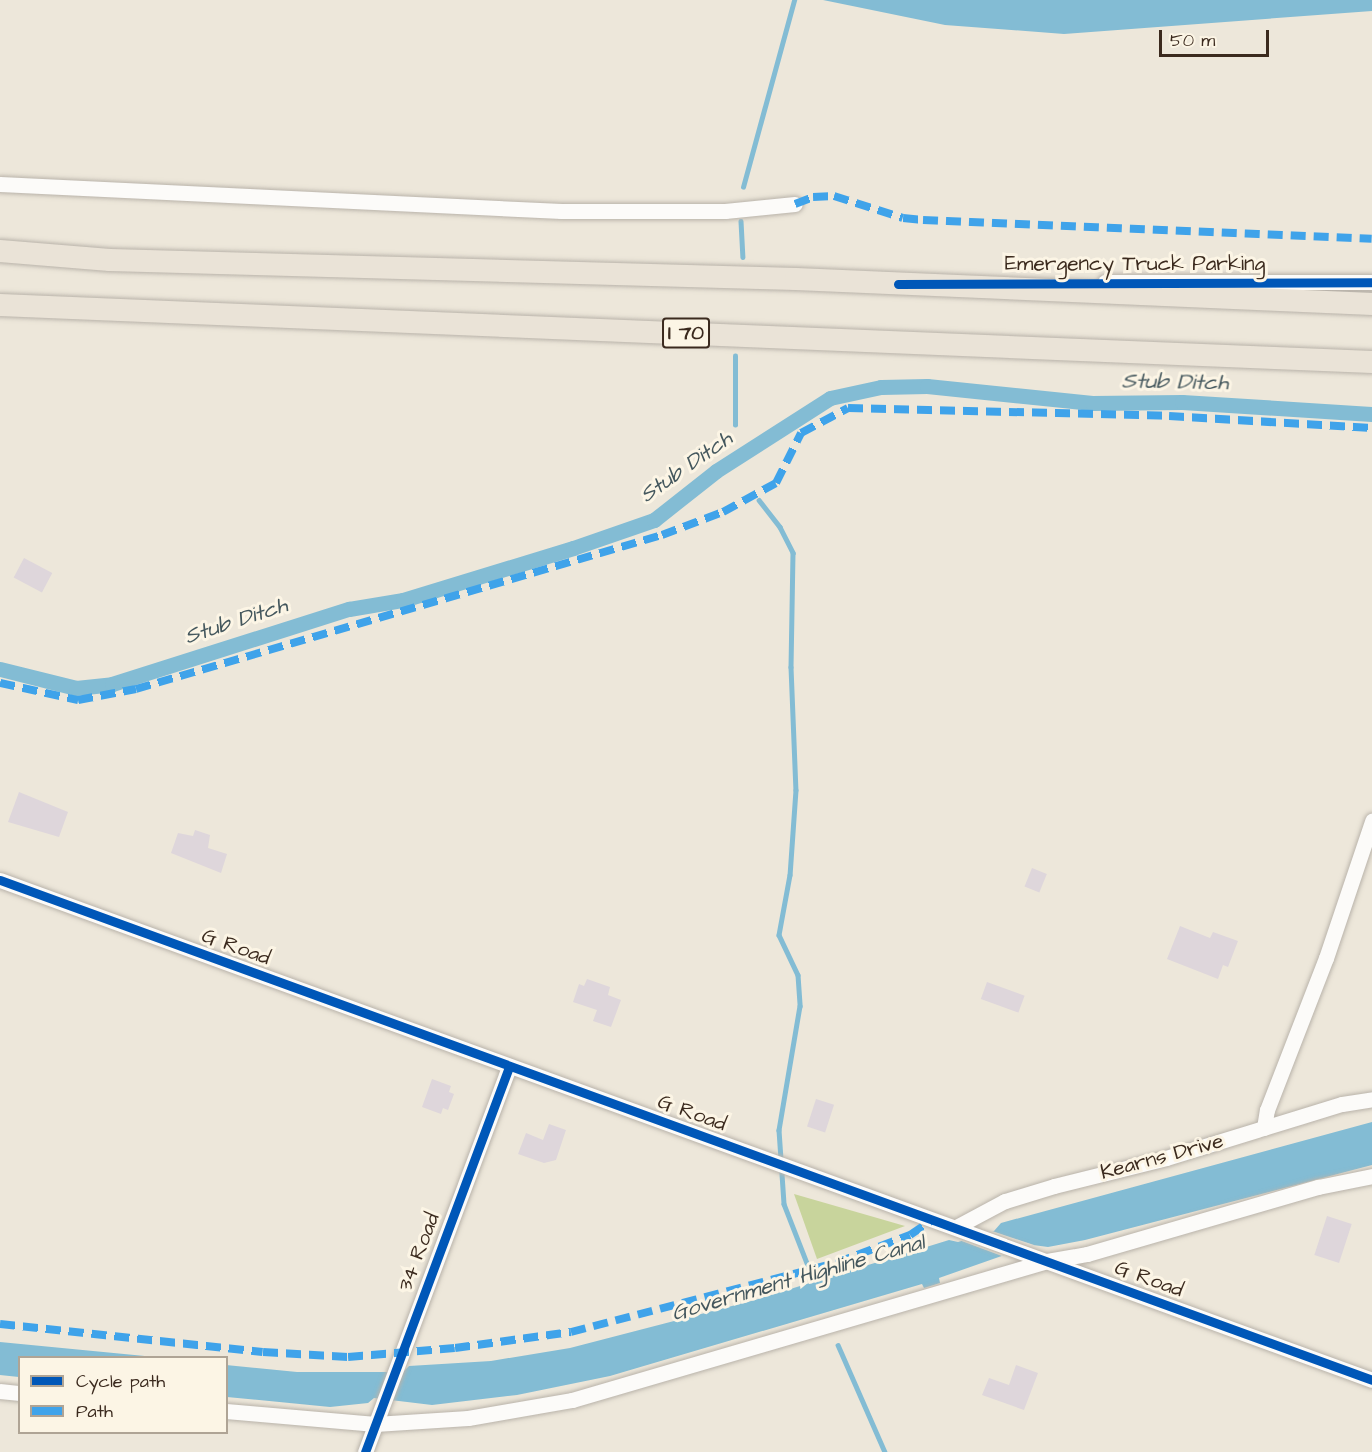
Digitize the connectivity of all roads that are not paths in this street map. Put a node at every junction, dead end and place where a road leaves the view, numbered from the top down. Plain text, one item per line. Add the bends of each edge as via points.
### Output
1 (0, 184) edge
2 (795, 204) dead end
3 (0, 251) edge
4 (1372, 282) edge
5 (898, 284) junction
6 (0, 304) edge
7 (1372, 304) edge
8 (1372, 362) edge
9 (1372, 821) edge
10 (0, 880) edge
11 (509, 1066) junction
12 (1372, 1099) edge
13 (1264, 1128) junction
14 (1372, 1176) edge
15 (956, 1227) junction
16 (1047, 1261) junction
17 (1372, 1380) edge
18 (0, 1391) edge
19 (18, 1393) edge
20 (228, 1411) edge
21 (375, 1425) junction
22 (365, 1452) edge

1 - 2 street via 561,211 725,211
3 - 5 highway via 122,260
4 - 5 street, Emergency Truck Parking
5 - 7 highway
6 - 8 highway, I 70
9 - 13 street via 1326,958 1267,1110
10 - 11 street, G Road
11 - 15 street, G Road
11 - 21 street, 34 Road
12 - 13 street, Kearns Drive
13 - 15 street, Kearns Drive via 1015,1198
14 - 16 street via 1318,1186 1087,1254
15 - 16 street, G Road
16 - 17 street, G Road
16 - 21 street via 572,1400 468,1418
18 - 19 street
20 - 21 street
21 - 22 street, 34 Road

